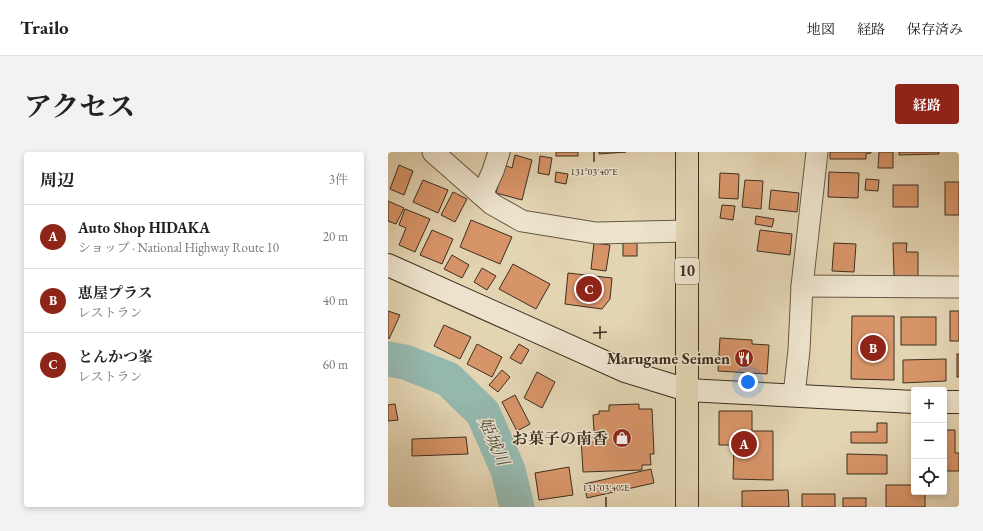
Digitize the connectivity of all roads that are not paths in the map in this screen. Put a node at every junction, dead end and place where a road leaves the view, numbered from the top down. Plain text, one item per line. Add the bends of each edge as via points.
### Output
1 (433, 152) edge
2 (499, 152) edge
3 (687, 152) edge
4 (817, 152) edge
5 (482, 195) junction
6 (686, 231) junction
7 (388, 265) edge
8 (802, 286) junction
9 (959, 287) edge
10 (687, 390) junction
11 (794, 395) junction
12 (911, 402) edge
13 (947, 402) edge
14 (959, 402) edge
15 (687, 507) edge

1 - 5 street
2 - 5 street
3 - 6 highway, 10
4 - 8 street
5 - 6 street via 492,204 522,221 596,233
6 - 10 highway, 10
7 - 10 street via 625,371
8 - 9 street
8 - 11 street
10 - 11 street
10 - 15 highway, 10
11 - 12 street
13 - 14 street

